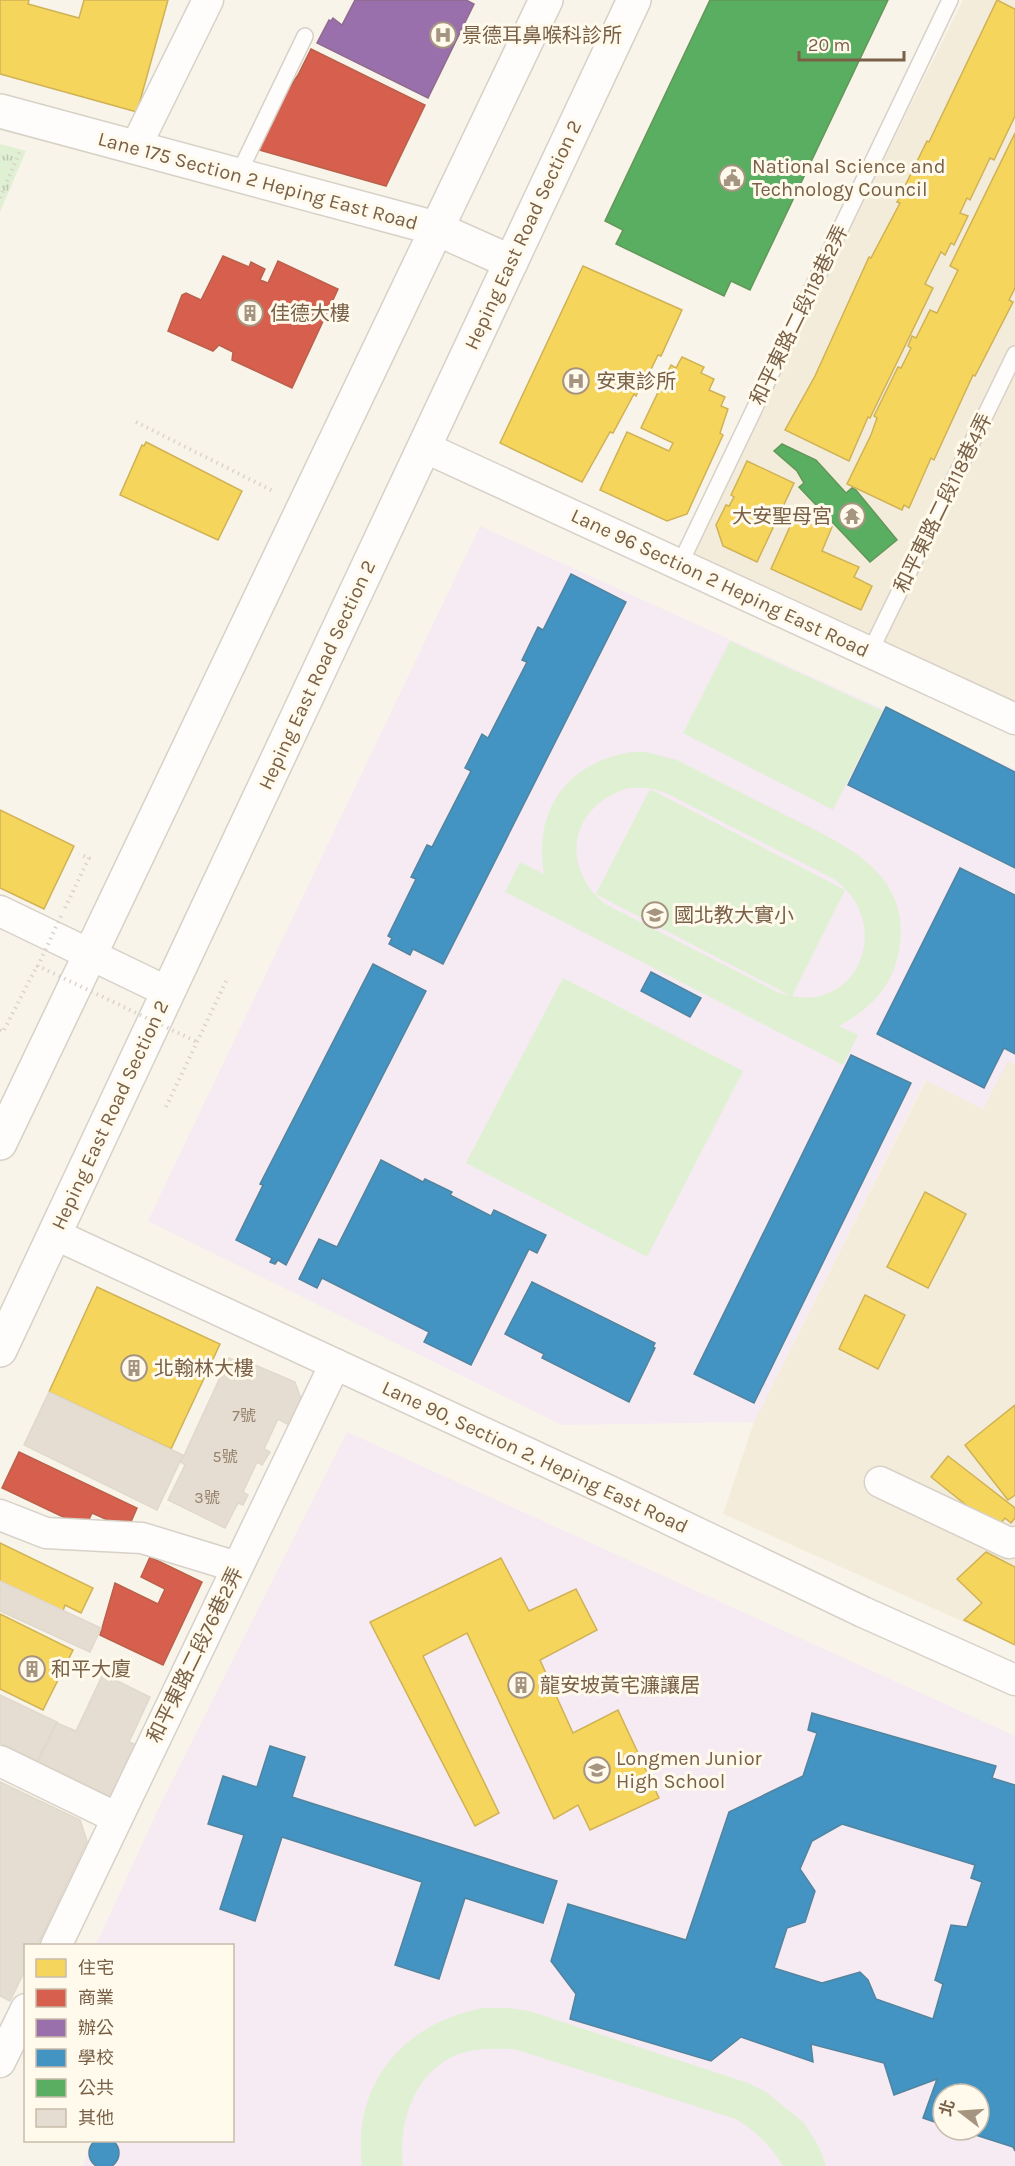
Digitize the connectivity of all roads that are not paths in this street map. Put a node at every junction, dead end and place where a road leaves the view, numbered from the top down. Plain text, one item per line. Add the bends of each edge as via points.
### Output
1 (546, 0) edge
2 (634, 0) edge
3 (950, 0) edge
4 (206, 1) edge
5 (305, 36) dead end
6 (0, 111) edge
7 (135, 147) junction
8 (238, 175) junction
9 (435, 228) junction
10 (511, 262) junction
11 (1015, 354) edge
12 (424, 447) junction
13 (680, 564) junction
14 (870, 652) junction
15 (1015, 719) edge
16 (0, 911) edge
17 (90, 954) junction
18 (168, 992) junction
19 (0, 1143) edge
20 (54, 1234) junction
21 (0, 1350) edge
22 (335, 1364) junction
23 (880, 1482) dead end
24 (0, 1515) edge
25 (1015, 1542) edge
26 (237, 1567) junction
27 (1015, 1680) edge
28 (0, 1761) edge
29 (117, 1818) junction
30 (57, 1944) edge
31 (24, 2013) edge
32 (0, 2062) edge

1 - 9 main road
2 - 10 main road, Heping East Road Section 2
3 - 13 lane, 和平東路二段118巷2弄
4 - 7 street
5 - 8 lane
6 - 7 main road, Lane 175 Section 2 Heping East Road
7 - 8 main road, Lane 175 Section 2 Heping East Road
8 - 9 main road, Lane 175 Section 2 Heping East Road
9 - 10 main road, Lane 175 Section 2 Heping East Road
9 - 17 main road
10 - 12 main road, Heping East Road Section 2
11 - 14 lane, 和平東路二段118巷4弄
12 - 13 street, Lane 96 Section 2 Heping East Road
12 - 18 main road, Heping East Road Section 2
13 - 14 street, Lane 96 Section 2 Heping East Road
14 - 15 street, Lane 96 Section 2 Heping East Road
16 - 17 street
17 - 18 street
17 - 19 main road
18 - 20 main road, Heping East Road Section 2
20 - 21 main road, Heping East Road Section 2
20 - 22 street, Lane 90, Section 2, Heping East Road
22 - 26 street, 和平東路二段76巷2弄
22 - 27 street, Lane 90, Section 2, Heping East Road
23 - 25 street via 1009,1543
24 - 26 street via 46,1533 142,1538
26 - 29 street, 和平東路二段76巷2弄
28 - 29 street
29 - 30 street, 和平東路二段76巷2弄
31 - 32 street

